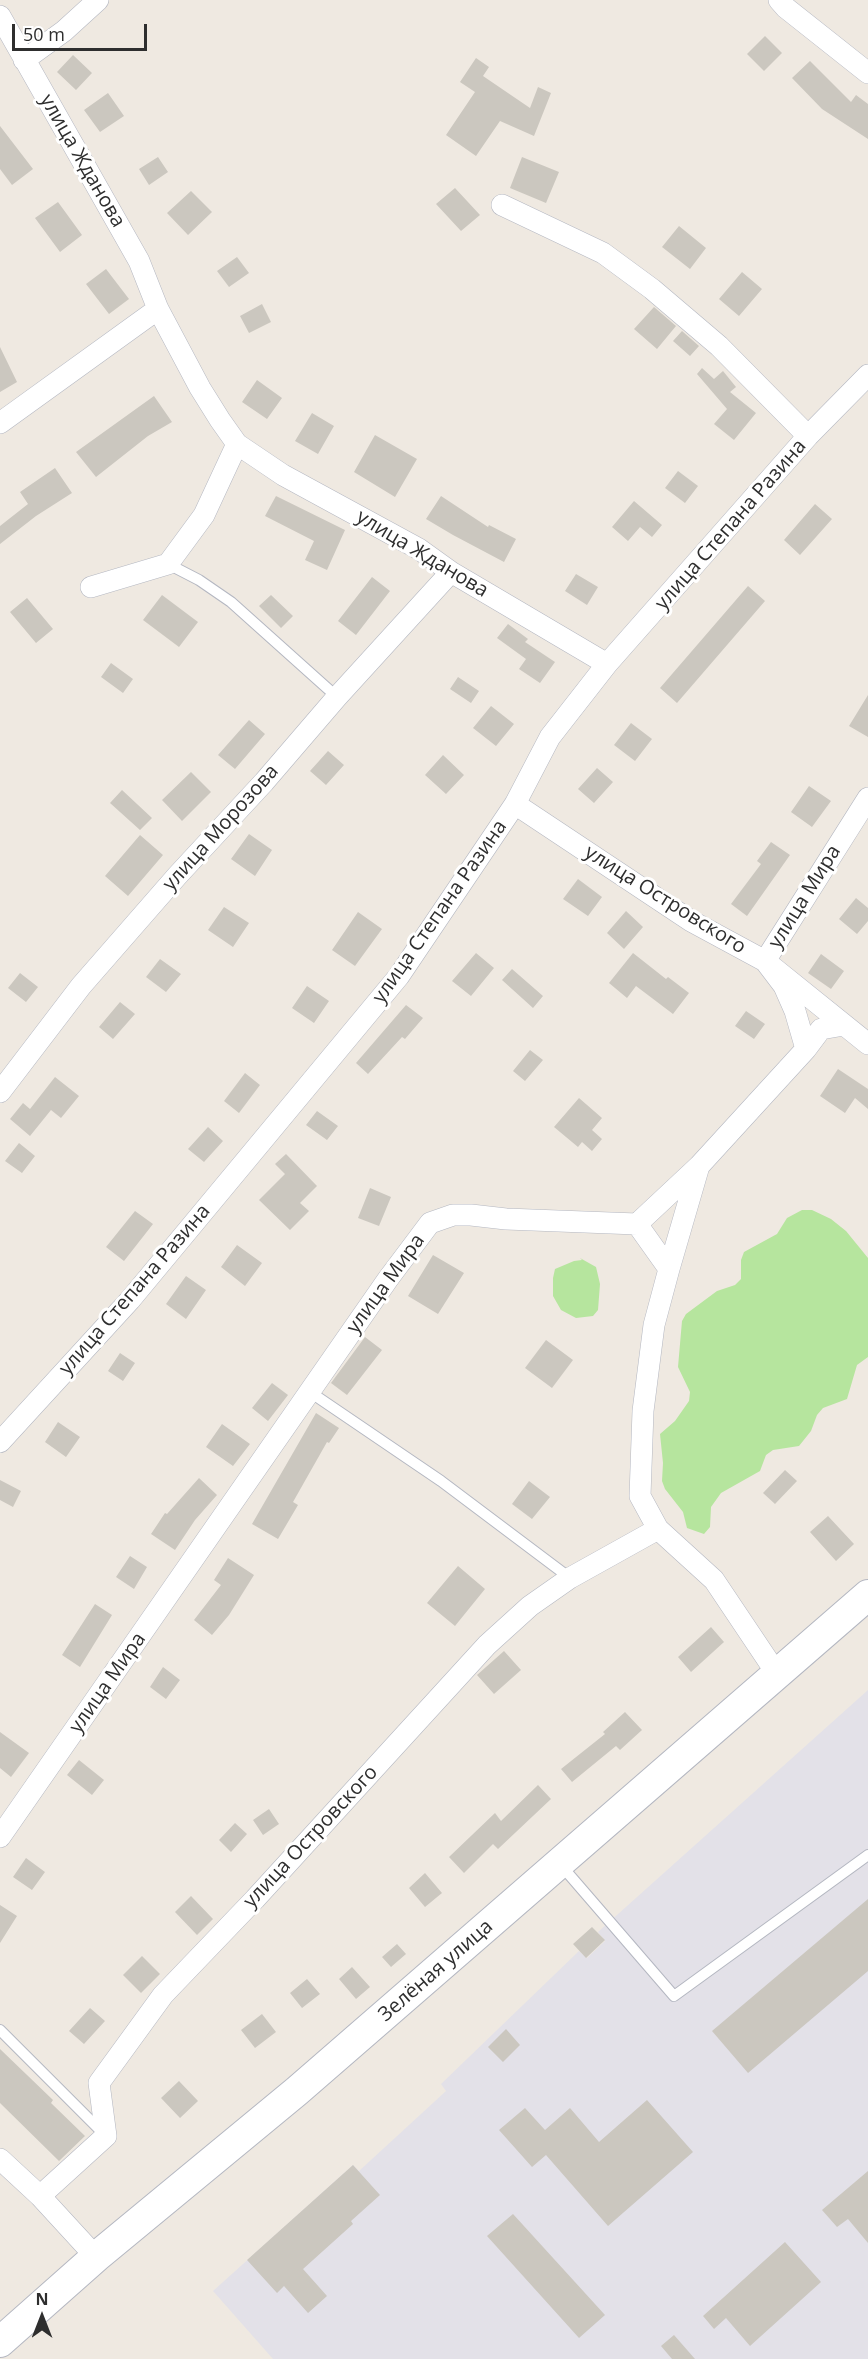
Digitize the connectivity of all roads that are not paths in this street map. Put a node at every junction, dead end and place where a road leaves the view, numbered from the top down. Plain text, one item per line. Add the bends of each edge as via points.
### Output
1 (98, 0) edge
2 (779, 0) edge
3 (0, 16) edge
4 (24, 60) junction
5 (868, 73) edge
6 (502, 205) dead end
7 (158, 309) junction
8 (868, 375) edge
9 (0, 423) edge
10 (808, 436) junction
11 (237, 444) junction
12 (168, 564) junction
13 (452, 572) junction
14 (91, 587) dead end
15 (607, 664) junction
16 (338, 697) junction
17 (868, 798) edge
18 (515, 804) junction
19 (765, 961) junction
20 (844, 1025) junction
21 (868, 1044) edge
22 (806, 1049) junction
23 (0, 1092) edge
24 (699, 1166) junction
25 (637, 1224) junction
26 (669, 1269) junction
27 (310, 1392) junction
28 (0, 1442) edge
29 (658, 1529) junction
30 (570, 1578) junction
31 (868, 1595) edge
32 (777, 1674) junction
33 (0, 1837) edge
34 (868, 1855) edge
35 (559, 1864) junction
36 (0, 2030) edge
37 (106, 2136) junction
38 (0, 2159) edge
39 (40, 2196) junction
40 (96, 2257) junction
41 (0, 2342) edge

1 - 4 street
2 - 5 street
3 - 4 street, улица Жданова
4 - 7 street, улица Жданова via 134,252
6 - 10 street via 603,253 652,289 719,346
7 - 9 street
7 - 11 street, улица Жданова via 200,388
8 - 10 street, улица Степана Разина
10 - 15 street, улица Степана Разина
11 - 12 street via 204,515
11 - 13 street, улица Жданова via 283,475 419,549
12 - 14 street
12 - 16 lane via 231,602
13 - 15 street, улица Жданова
13 - 16 street, улица Морозова
15 - 18 street, улица Степана Разина via 550,737
16 - 23 street, улица Морозова via 81,986
17 - 19 street, улица Мира
18 - 19 street, улица Островского via 691,921
18 - 28 street, улица Степана Разина via 392,985 130,1300
19 - 20 street, улица Островского
19 - 22 street, улица Мира via 784,987
20 - 21 street, улица Островского
20 - 22 street via 821,1029
22 - 24 street
24 - 25 street
24 - 26 street
25 - 26 street
25 - 27 street, улица Мира via 471,1215 453,1215 430,1223
26 - 29 street via 654,1324 643,1411 640,1496
27 - 30 lane via 441,1481
27 - 33 street, улица Мира
29 - 30 street, улица Островского
29 - 32 street via 714,1580
30 - 37 street, улица Островского via 530,1606 487,1645 163,1995 99,2083
31 - 32 street, Зелёная улица
32 - 35 street, Зелёная улица
34 - 35 lane via 674,1996
35 - 40 street, Зелёная улица via 297,2091
36 - 37 lane
37 - 39 street
38 - 39 street
39 - 40 street
40 - 41 street, Зелёная улица

